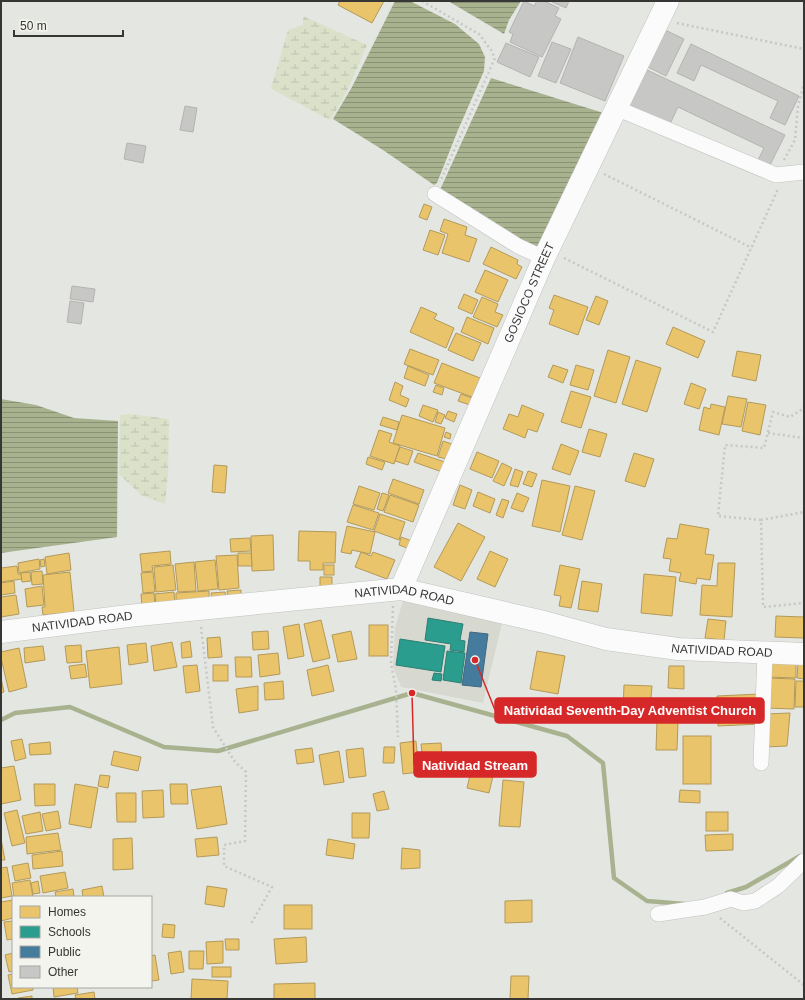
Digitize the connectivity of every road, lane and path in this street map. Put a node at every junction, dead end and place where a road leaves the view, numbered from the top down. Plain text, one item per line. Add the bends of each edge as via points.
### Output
1 (422, 1) edge
2 (670, 11) edge
3 (804, 49) edge
4 (804, 83) edge
5 (616, 108) junction
6 (600, 172) dead end
7 (804, 172) edge
8 (780, 175) junction
9 (435, 194) joint
10 (752, 248) junction
11 (552, 257) junction
12 (804, 406) edge
13 (768, 433) junction
14 (804, 438) edge
15 (804, 512) edge
16 (761, 520) junction
17 (397, 590) junction
18 (804, 603) edge
19 (199, 609) junction
20 (1, 632) edge
21 (765, 653) junction
22 (804, 654) edge
23 (398, 737) dead end
24 (761, 763) dead end
25 (804, 861) edge
26 (706, 907) junction
27 (658, 914) dead end
28 (251, 924) dead end
29 (804, 985) edge

1 - 9 path via 479,34 495,58
2 - 3 path
2 - 5 street, GOSIOCO STREET
4 - 8 path via 798,106 795,140
5 - 8 street
5 - 11 street, GOSIOCO STREET
6 - 10 path
7 - 8 street
8 - 10 path
9 - 11 street via 518,246
10 - 11 path via 713,332
11 - 17 street, GOSIOCO STREET
12 - 13 path via 790,417 773,412
13 - 14 path
13 - 16 path via 764,448 725,445 718,516
15 - 16 path
16 - 18 path via 763,607
17 - 19 street, NATIVIDAD ROAD
17 - 21 street, NATIVIDAD ROAD via 544,622 606,639 678,649
17 - 23 path via 391,664 396,689
19 - 20 street, NATIVIDAD ROAD
19 - 28 path via 213,727 236,762 246,772 245,842 224,845 224,866 272,887
21 - 22 street, NATIVIDAD ROAD
21 - 24 street
25 - 26 street via 778,886 755,901 743,903 730,899
26 - 27 street
26 - 29 path

